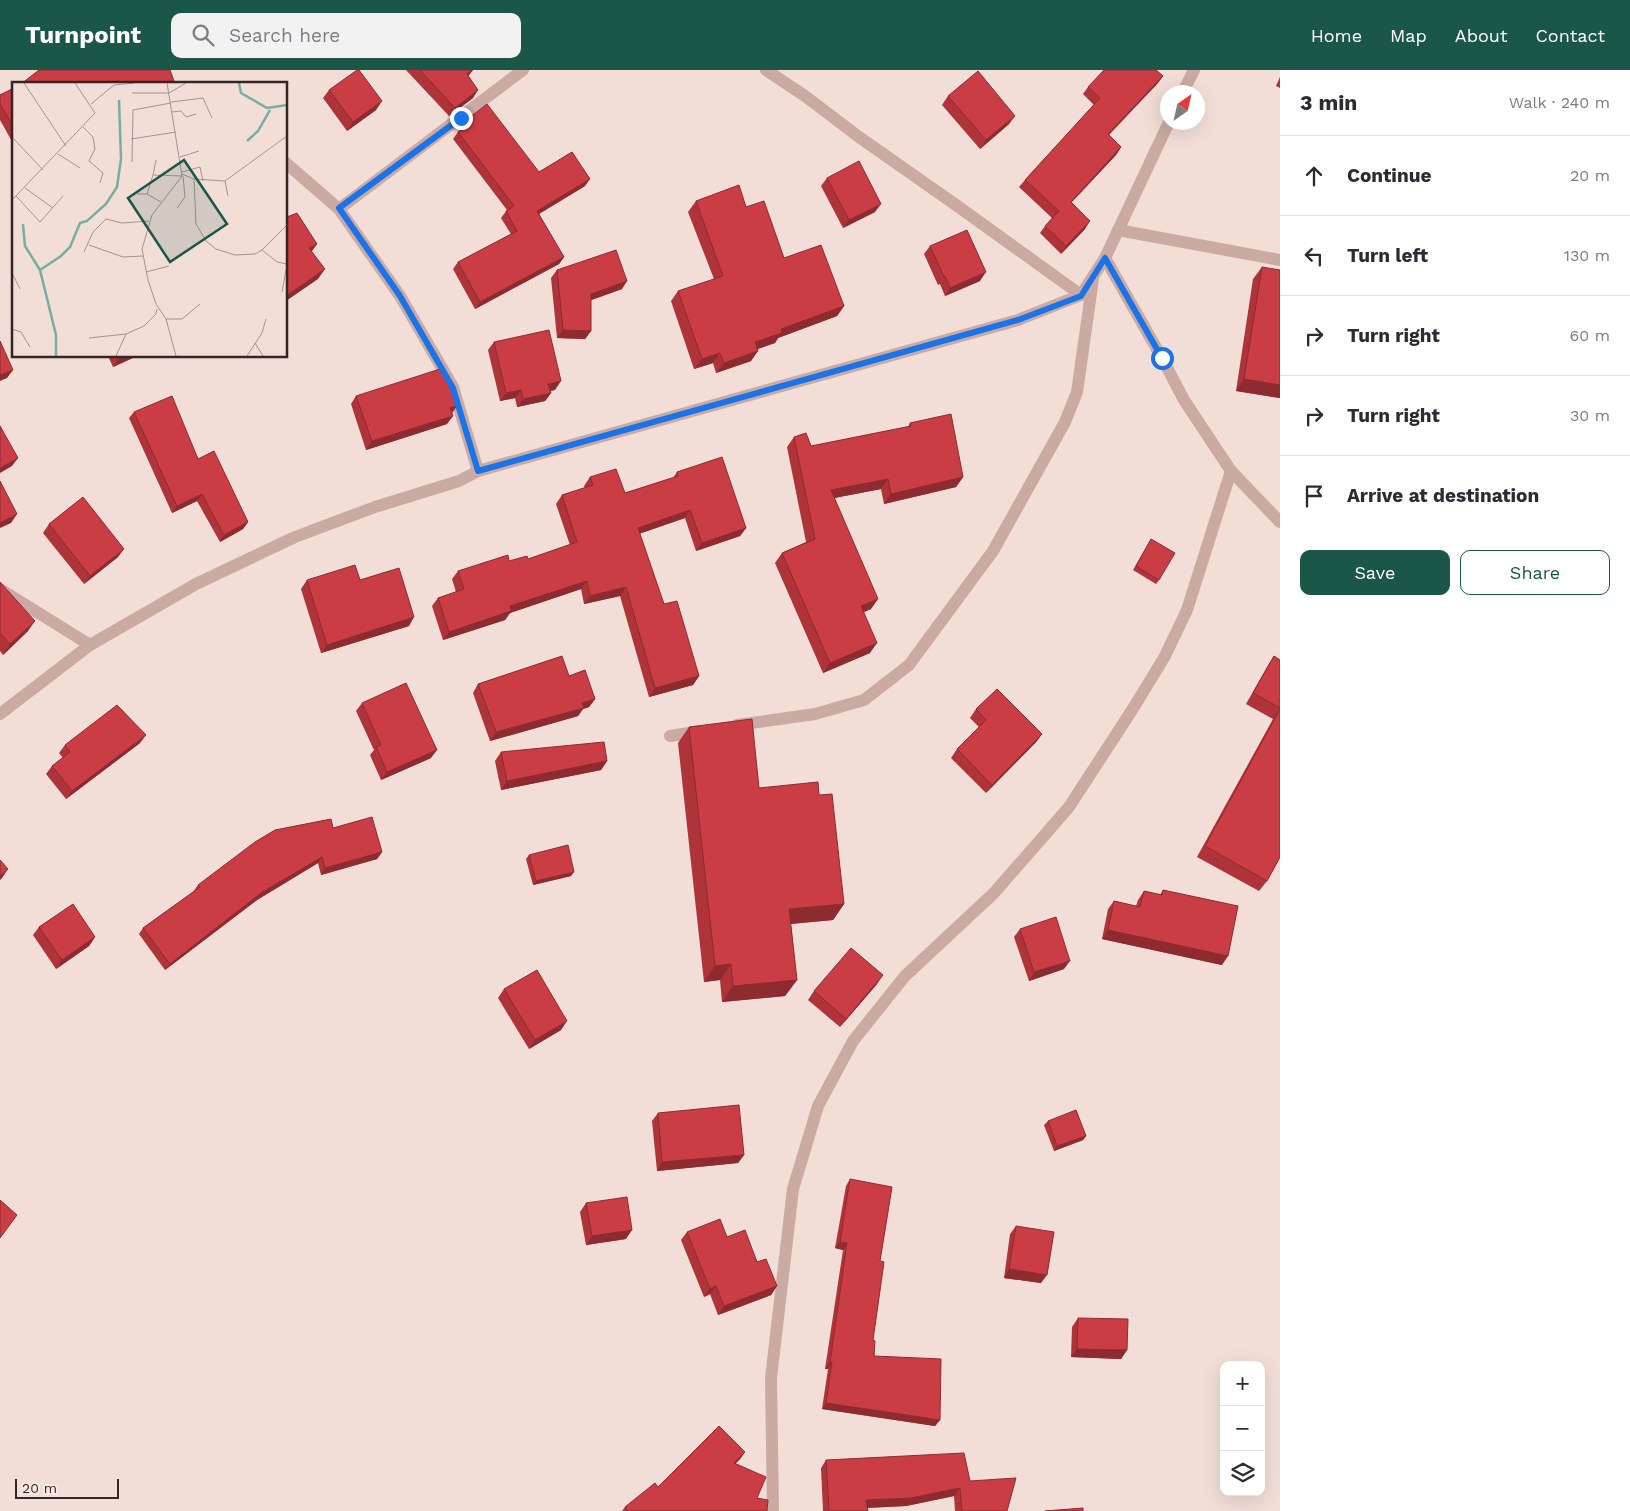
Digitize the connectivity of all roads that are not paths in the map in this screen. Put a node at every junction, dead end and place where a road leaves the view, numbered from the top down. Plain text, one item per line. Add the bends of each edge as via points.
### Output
1 (523, 70) edge
2 (766, 70) edge
3 (1194, 70) edge
4 (1186, 85) edge
5 (1165, 130) edge
6 (288, 165) edge
7 (339, 208) junction
8 (1118, 230) junction
9 (1105, 258) junction
10 (1280, 260) edge
11 (1094, 274) junction
12 (1081, 296) junction
13 (478, 471) junction
14 (1231, 471) junction
15 (1280, 522) edge
16 (0, 589) edge
17 (90, 645) junction
18 (0, 714) edge
19 (670, 736) dead end
20 (773, 1511) edge

1 - 7 street
2 - 12 street
3 - 4 street
5 - 8 street
6 - 7 street
7 - 13 street via 400,296 453,388
8 - 9 street
8 - 10 street
9 - 11 street
9 - 14 street via 1184,400
11 - 12 street
11 - 19 street via 1077,392 1065,422 993,551 909,665 864,700 814,714
12 - 13 street via 1018,320
13 - 17 street via 459,481 375,507 295,537 196,584
14 - 15 street
14 - 20 street via 1187,610 1165,656 1129,715 1069,806 994,893 905,976 853,1041 818,1106 793,1189 771,1378
16 - 17 street
17 - 18 street

